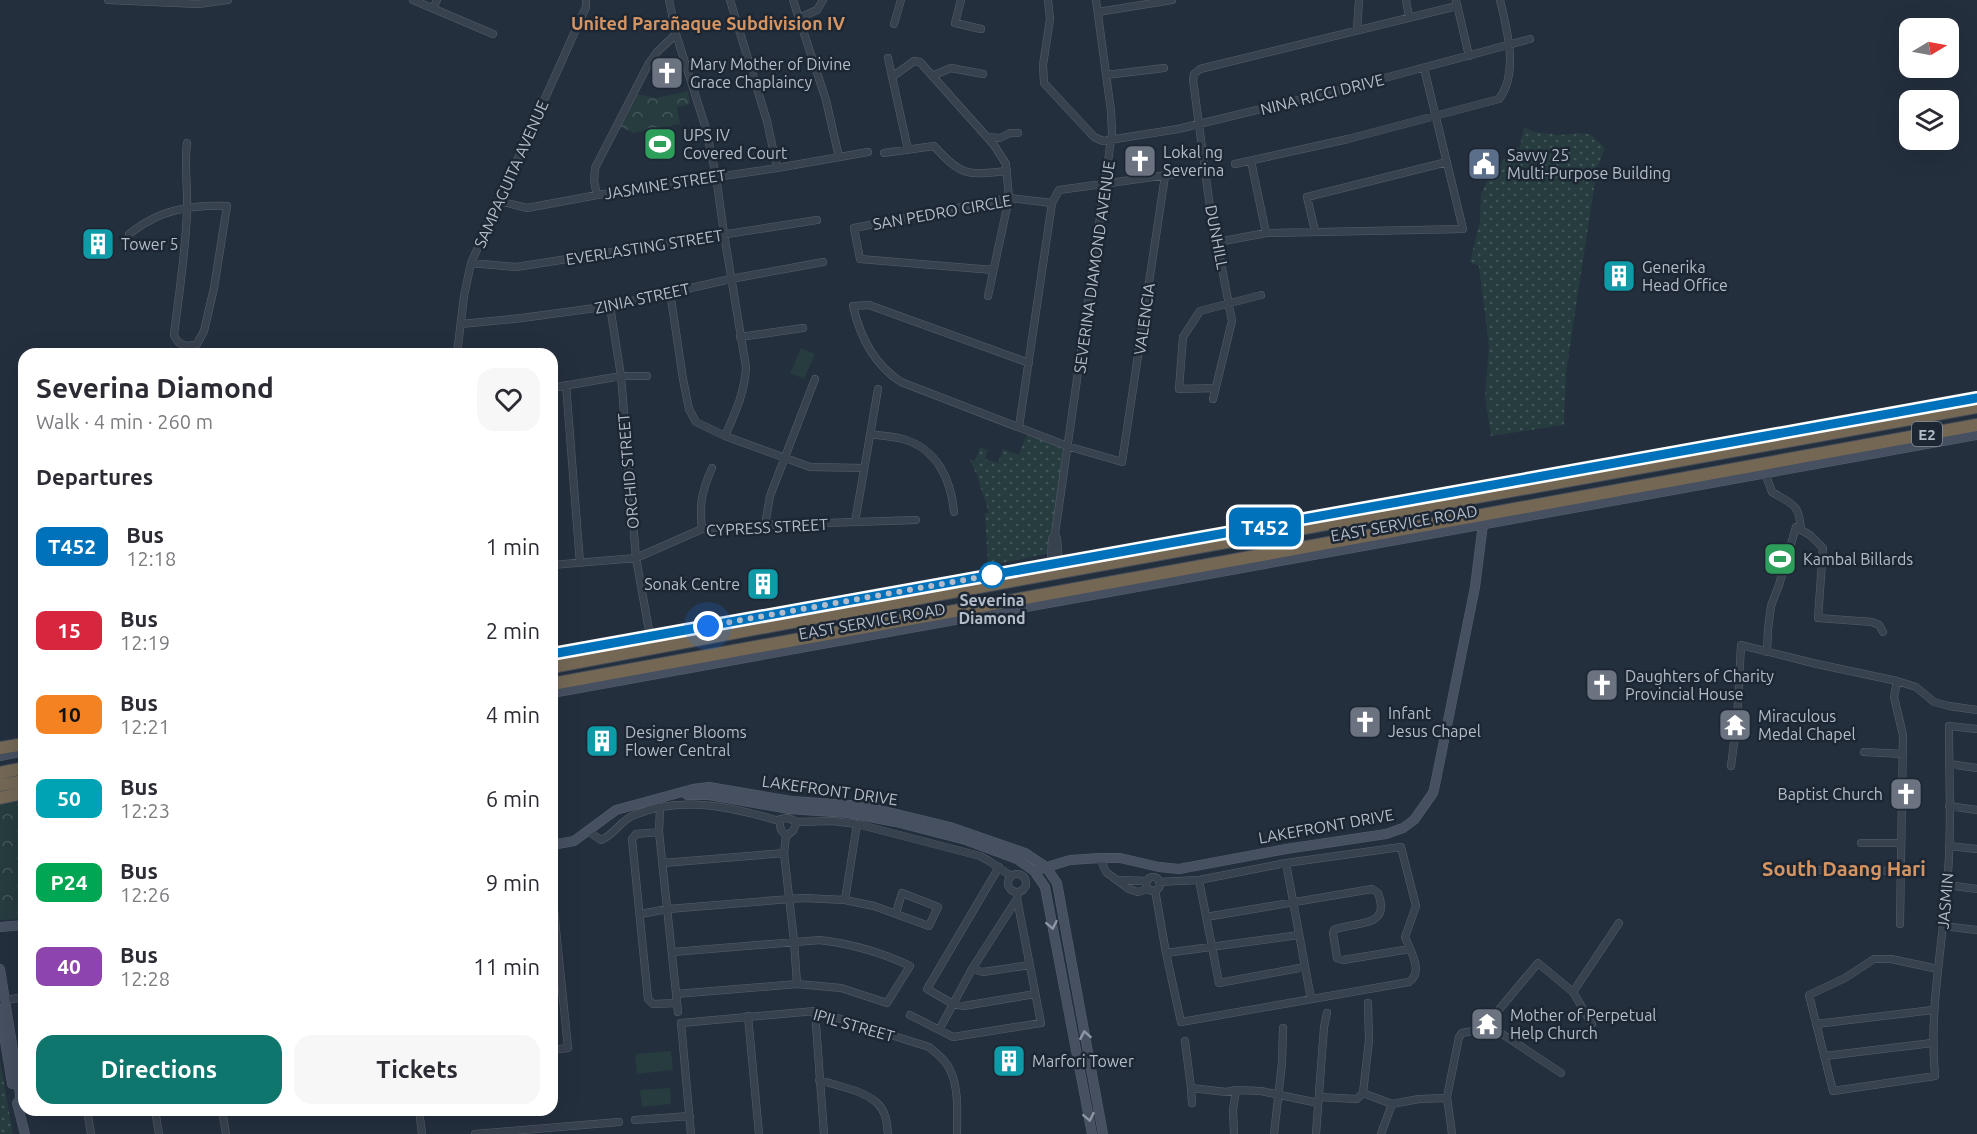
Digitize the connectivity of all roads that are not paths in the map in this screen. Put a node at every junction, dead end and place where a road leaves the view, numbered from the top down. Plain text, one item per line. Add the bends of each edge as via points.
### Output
1 (108, 0) edge
2 (228, 0) edge
3 (413, 0) edge
4 (437, 0) edge
5 (586, 0) edge
6 (669, 0) edge
7 (730, 0) edge
8 (794, 0) edge
9 (823, 0) edge
10 (901, 0) edge
11 (961, 0) edge
12 (1048, 0) edge
13 (1096, 0) edge
14 (1172, 0) edge
15 (1359, 0) edge
16 (1406, 0) edge
17 (1500, 0) edge
18 (1456, 3) edge
19 (433, 8) junction
20 (1098, 12) junction
21 (1409, 17) junction
22 (799, 18) junction
23 (894, 24) dead end
24 (981, 29) dead end
25 (1357, 30) junction
26 (493, 34) dead end
27 (676, 34) junction
28 (1530, 39) dead end
29 (1511, 44) junction
30 (1469, 56) junction
31 (888, 58) dead end
32 (1164, 68) dead end
33 (1424, 68) junction
34 (983, 74) dead end
35 (1107, 75) junction
36 (932, 76) junction
37 (892, 77) junction
38 (1435, 116) junction
39 (1198, 124) junction
40 (1018, 133) dead end
41 (987, 137) junction
42 (1112, 141) junction
43 (187, 143) dead end
44 (908, 150) junction
45 (868, 152) dead end
46 (884, 153) dead end
47 (839, 157) junction
48 (1251, 161) junction
49 (1447, 162) junction
50 (1235, 164) dead end
51 (777, 168) junction
52 (1007, 171) junction
53 (1182, 173) dead end
54 (716, 176) junction
55 (1165, 176) junction
56 (1107, 184) junction
57 (597, 195) junction
58 (1009, 198) junction
59 (499, 201) junction
60 (1052, 202) junction
61 (188, 208) junction
62 (817, 220) dead end
63 (1315, 231) junction
64 (1266, 233) junction
65 (129, 234) dead end
66 (724, 234) junction
67 (1218, 242) junction
68 (823, 262) dead end
69 (471, 263) junction
70 (993, 270) junction
71 (731, 279) junction
72 (670, 292) junction
73 (1261, 295) dead end
74 (988, 297) dead end
75 (1229, 303) junction
76 (610, 306) junction
77 (460, 324) junction
78 (803, 328) dead end
79 (741, 337) junction
80 (186, 348) edge
81 (192, 348) edge
82 (458, 348) edge
83 (1029, 363) junction
84 (621, 376) junction
85 (647, 376) dead end
86 (815, 379) dead end
87 (566, 386) junction
88 (558, 387) edge
89 (1215, 388) junction
90 (878, 389) dead end
91 (1977, 398) edge
92 (1212, 399) dead end
93 (1977, 407) edge
94 (1977, 412) edge
95 (1977, 423) edge
96 (1019, 427) junction
97 (870, 434) junction
98 (1977, 435) edge
99 (725, 436) junction
100 (1067, 447) junction
101 (783, 459) junction
102 (712, 468) dead end
103 (864, 468) junction
104 (1765, 473) junction
105 (954, 512) dead end
106 (916, 520) dead end
107 (855, 522) junction
108 (1484, 524) junction
109 (765, 525) junction
110 (702, 529) junction
111 (1801, 530) junction
112 (636, 558) junction
113 (580, 563) junction
114 (1055, 564) junction
115 (558, 565) edge
116 (1882, 632) dead end
117 (650, 636) junction
118 (1767, 652) junction
119 (558, 653) edge
120 (558, 668) edge
121 (558, 668) edge
122 (558, 678) edge
123 (1897, 681) junction
124 (558, 683) edge
125 (558, 692) edge
126 (1977, 710) edge
127 (1977, 729) edge
128 (18, 745) edge
129 (0, 748) edge
130 (18, 752) edge
131 (1864, 752) dead end
132 (1903, 754) junction
133 (0, 756) edge
134 (18, 762) edge
135 (0, 765) edge
136 (1949, 765) junction
137 (1731, 766) dead end
138 (1977, 768) edge
139 (18, 769) edge
140 (0, 772) edge
141 (18, 780) edge
142 (0, 783) edge
143 (18, 792) edge
144 (0, 796) edge
145 (672, 796) junction
146 (1949, 806) junction
147 (660, 808) junction
148 (1977, 810) edge
149 (779, 821) junction
150 (797, 822) junction
151 (857, 824) junction
152 (588, 831) junction
153 (659, 832) junction
154 (786, 836) junction
155 (1861, 843) dead end
156 (1901, 843) junction
157 (558, 844) edge
158 (1949, 846) junction
159 (1977, 849) edge
160 (784, 853) junction
161 (1100, 858) junction
162 (663, 863) junction
163 (1286, 863) junction
164 (999, 867) junction
165 (1046, 867) junction
166 (1817, 870) dead end
167 (1034, 871) junction
168 (1900, 871) junction
169 (1011, 876) junction
170 (1120, 880) junction
171 (1147, 880) junction
172 (1199, 880) junction
173 (1159, 882) junction
174 (1947, 885) junction
175 (1977, 889) edge
176 (1152, 890) junction
177 (1018, 895) junction
178 (789, 898) junction
179 (844, 900) junction
180 (1293, 903) junction
181 (668, 909) junction
182 (896, 913) junction
183 (640, 914) junction
184 (1206, 917) junction
185 (1619, 923) dead end
186 (1900, 924) dead end
187 (18, 926) edge
188 (1943, 926) junction
189 (0, 927) edge
190 (1977, 930) edge
191 (1299, 935) junction
192 (794, 941) junction
193 (1211, 946) junction
194 (1410, 949) junction
195 (673, 952) junction
196 (558, 953) edge
197 (1166, 953) junction
198 (1030, 965) junction
199 (1305, 967) junction
200 (0, 969) edge
201 (972, 969) junction
202 (1938, 969) junction
203 (561, 977) junction
204 (558, 978) edge
205 (796, 984) junction
206 (1573, 992) junction
207 (676, 994) junction
208 (1035, 994) junction
209 (18, 999) edge
210 (1311, 999) junction
211 (3, 1001) edge
212 (677, 1003) junction
213 (1368, 1003) dead end
214 (953, 1004) junction
215 (0, 1010) edge
216 (1933, 1010) junction
217 (815, 1011) junction
218 (678, 1012) dead end
219 (1328, 1013) dead end
220 (910, 1015) dead end
221 (748, 1016) junction
222 (1487, 1024) junction
223 (1592, 1024) dead end
224 (1816, 1024) junction
225 (1282, 1028) dead end
226 (939, 1030) junction
227 (1185, 1041) dead end
228 (1932, 1044) junction
229 (558, 1049) edge
230 (1825, 1056) junction
231 (1561, 1073) dead end
232 (819, 1080) junction
233 (18, 1083) edge
234 (1191, 1088) junction
235 (1236, 1090) junction
236 (1363, 1093) junction
237 (1278, 1095) junction
238 (1448, 1098) junction
239 (1318, 1100) junction
240 (1192, 1103) dead end
241 (1392, 1104) junction
242 (18, 1105) edge
243 (21, 1116) edge
244 (88, 1116) edge
245 (156, 1116) edge
246 (223, 1116) edge
247 (420, 1116) edge
248 (690, 1116) junction
249 (635, 1120) dead end
250 (619, 1122) dead end
251 (573, 1130) edge
252 (25, 1134) edge
253 (91, 1134) edge
254 (159, 1134) edge
255 (226, 1134) edge
256 (422, 1134) edge
257 (475, 1134) edge
258 (691, 1134) edge
259 (759, 1134) edge
260 (824, 1134) edge
261 (888, 1134) edge
262 (957, 1134) edge
263 (1092, 1134) edge
264 (1103, 1134) edge
265 (1234, 1134) edge
266 (1275, 1134) edge
267 (1316, 1134) edge
268 (1381, 1134) edge
269 (1452, 1134) edge

1 - 2 street via 198,4
3 - 19 street
4 - 19 street
5 - 59 street, SAMPAGUITA AVENUE
6 - 27 street
7 - 51 street via 767,121
8 - 22 street
9 - 22 street via 817,10
10 - 23 street
11 - 24 street via 955,23
12 - 42 street via 1044,83 1094,137
13 - 20 street, SEVERINA DIAMOND AVENUE
14 - 20 street
15 - 25 street
16 - 21 street
17 - 29 street
18 - 21 street
18 - 30 street
19 - 26 street
20 - 35 street, SEVERINA DIAMOND AVENUE
21 - 25 street
22 - 47 street via 826,100
25 - 39 street, DUNHILL via 1200,69 1193,80
27 - 54 street via 706,129
27 - 57 street via 649,63 595,168
28 - 29 street, NINA RICCI DRIVE
29 - 30 street, NINA RICCI DRIVE
29 - 38 street via 1506,90 1499,99
30 - 33 street, NINA RICCI DRIVE
31 - 37 street
32 - 35 street
33 - 38 street
33 - 39 street, NINA RICCI DRIVE
34 - 36 street via 951,68
35 - 42 street, SEVERINA DIAMOND AVENUE
36 - 37 street via 917,60
36 - 41 street
37 - 44 street
38 - 48 street
38 - 49 street
39 - 42 street, NINA RICCI DRIVE
39 - 67 street, DUNHILL
40 - 41 street
41 - 52 street
42 - 56 street, SEVERINA DIAMOND AVENUE
43 - 61 street
44 - 46 street
44 - 52 street via 934,146 951,165 964,172
45 - 47 street, JASMINE STREET
47 - 51 street, JASMINE STREET
48 - 50 street
48 - 64 street
49 - 63 street via 1307,197
49 - 63 street via 1462,228
51 - 54 street, JASMINE STREET
52 - 58 street
53 - 55 street
54 - 57 street, JASMINE STREET
54 - 66 street
55 - 56 street
55 - 100 street, VALENCIA via 1122,462
56 - 60 street via 1059,189
56 - 100 street, SEVERINA DIAMOND AVENUE
57 - 59 street, JASMINE STREET via 527,208
58 - 60 street, SAN PEDRO CIRCLE
58 - 70 street
58 - 70 street, SAN PEDRO CIRCLE via 854,228 860,259
59 - 69 street, SAMPAGUITA AVENUE
60 - 83 street
61 - 65 street via 149,220
61 - 80 street via 174,335
61 - 81 street via 227,206 204,331
62 - 66 street, EVERLASTING STREET
63 - 64 street
64 - 67 street
66 - 69 street, EVERLASTING STREET via 516,267
66 - 71 street
67 - 75 street, DUNHILL
68 - 71 street, ZINIA STREET
69 - 77 street, SAMPAGUITA AVENUE
70 - 74 street
71 - 72 street, ZINIA STREET
71 - 79 street
72 - 76 street, ZINIA STREET
72 - 99 street via 689,409 696,422
73 - 75 street
75 - 89 street, DUNHILL via 1232,321
75 - 89 street via 1200,311 1181,342 1179,389
76 - 77 street, ZINIA STREET
76 - 84 street, ORCHID STREET
77 - 82 street, SAMPAGUITA AVENUE
78 - 79 street
79 - 99 street via 745,381
83 - 96 street
83 - 96 street via 869,305 852,306 858,329 887,372
84 - 85 street
84 - 87 street
84 - 112 street, ORCHID STREET
86 - 101 street
87 - 88 street
87 - 113 street
89 - 92 street, DUNHILL
90 - 97 street
91 - 114 main road
93 - 120 highway, E2 via 1062,571
94 - 121 highway, E2
95 - 122 highway, E2
95 - 124 highway, E2
96 - 100 street
97 - 103 street
97 - 105 street via 903,439 938,461 950,487
98 - 104 main road, EAST SERVICE ROAD
99 - 101 street
100 - 114 street, SEVERINA DIAMOND AVENUE via 1055,534
101 - 103 street via 810,467
101 - 109 street
102 - 110 street via 702,493
103 - 107 street
104 - 108 main road, EAST SERVICE ROAD
104 - 111 street via 1772,492 1798,510
106 - 107 street, CYPRESS STREET
107 - 109 street, CYPRESS STREET
108 - 125 main road, EAST SERVICE ROAD
108 - 161 main road, LAKEFRONT DRIVE via 1435,785 1414,820 1386,834 1179,869
109 - 110 street, CYPRESS STREET
110 - 112 street, CYPRESS STREET
111 - 116 street via 1823,548 1818,618 1872,622
111 - 118 street via 1794,529 1771,606
112 - 113 street, CYPRESS STREET
112 - 117 street, ORCHID STREET
113 - 115 street, CYPRESS STREET
114 - 117 main road
117 - 119 main road
118 - 123 street
118 - 137 street via 1741,645
123 - 126 street via 1916,687 1934,702
123 - 132 street via 1894,697 1902,725
127 - 136 street, JASMIN via 1949,726
128 - 129 highway
130 - 133 main road
131 - 132 street
132 - 156 street
134 - 135 highway
136 - 138 street
136 - 146 street, JASMIN
139 - 140 highway
141 - 142 highway
143 - 144 highway
145 - 152 main road, LAKEFRONT DRIVE via 616,810
145 - 165 main road, LAKEFRONT DRIVE via 709,788 872,808 968,833 1025,853
145 - 167 main road, LAKEFRONT DRIVE via 710,795 789,809 871,816 966,840 1017,859
146 - 148 street
146 - 158 street, JASMIN
147 - 149 street via 684,804 723,806
147 - 152 street via 634,815 602,840
147 - 153 street
149 - 150 street via 788,818
149 - 154 street
150 - 151 street
150 - 154 street
151 - 164 street via 980,856
151 - 179 street
152 - 157 main road, LAKEFRONT DRIVE via 574,841
153 - 162 street
153 - 183 street via 636,834 632,839
154 - 160 street
155 - 156 street
156 - 168 street
158 - 159 street
158 - 174 street, JASMIN
160 - 162 street
160 - 178 street
161 - 165 main road, LAKEFRONT DRIVE via 1081,858
161 - 170 street via 1106,872
162 - 181 street
163 - 172 street
163 - 180 street
163 - 194 street via 1401,847 1416,906 1405,933
164 - 169 street
164 - 214 street via 927,989
165 - 167 main road, LAKEFRONT DRIVE
264 -> 165 main road via 1057,883
166 - 168 street
167 -> 263 main road via 1045,887
168 - 186 street
169 - 177 street via 1009,886
169 - 177 street via 1020,874 1026,880
170 - 171 street
170 - 176 street via 1138,892
171 - 173 street via 1155,878
171 - 176 street via 1146,885
172 - 173 street
172 - 184 street
173 - 176 street via 1159,887
174 - 175 street
174 - 188 street, JASMIN
176 - 197 street
177 - 198 street
177 - 201 street
178 - 179 street
178 - 181 street
178 - 192 street
179 - 182 street
180 - 184 street
180 - 191 street
180 - 194 street via 1372,889 1381,900 1377,916 1373,921 1334,930 1337,958
181 - 183 street
181 - 195 street
182 - 182 street via 929,926 938,907 902,893
183 - 212 street via 648,999 652,1004
184 - 193 street
185 - 206 street
187 - 189 main road
188 - 190 street
188 - 202 street, JASMIN
191 - 193 street
191 - 199 street
192 - 195 street
192 - 205 street
192 - 205 street via 849,945 910,966 887,1003 841,988
193 - 197 street
193 - 199 street via 1219,983
194 - 210 street via 1416,973 1409,982
195 - 207 street
196 - 203 street
197 - 210 street via 1181,1022
198 - 201 street via 983,972
198 - 208 street
199 - 210 street
200 - 211 main road
201 - 214 street
202 - 216 street, JASMIN
202 - 224 street via 1874,959 1809,995
203 - 204 street
203 - 229 street via 568,1048
205 - 207 street
206 - 222 street via 1538,963
206 - 223 street
207 - 212 street
208 - 214 street via 964,1006
208 - 226 street via 1041,1023 961,1037
209 - 211 street
211 - 233 main road
212 - 218 street
213 - 236 street via 1369,1040
214 - 226 street
215 - 242 main road
216 - 224 street
216 - 228 street, JASMIN
217 - 221 street, IPIL STREET
217 - 232 street
217 - 262 street, IPIL STREET via 928,1047 941,1057 953,1078
219 - 239 street
220 - 226 street
221 - 248 street, IPIL STREET via 681,1023
221 - 259 street
222 - 231 street
222 - 238 street via 1459,1037
224 - 230 street
225 - 237 street
227 - 234 street
228 - 230 street
228 - 230 street, JASMIN via 1935,1076 1833,1090
232 - 260 street
232 - 261 street via 878,1103 886,1117
234 - 235 street
234 - 240 street
235 - 237 street
235 - 265 street
236 - 239 street via 1357,1099
236 - 241 street
237 - 239 street
237 - 266 street
238 - 241 street
238 - 269 street
239 - 267 street
241 - 268 street
243 - 252 main road
244 - 253 street
245 - 254 street
246 - 255 street
247 - 256 street
248 - 249 street
248 - 258 street
250 - 251 street
251 - 257 street

